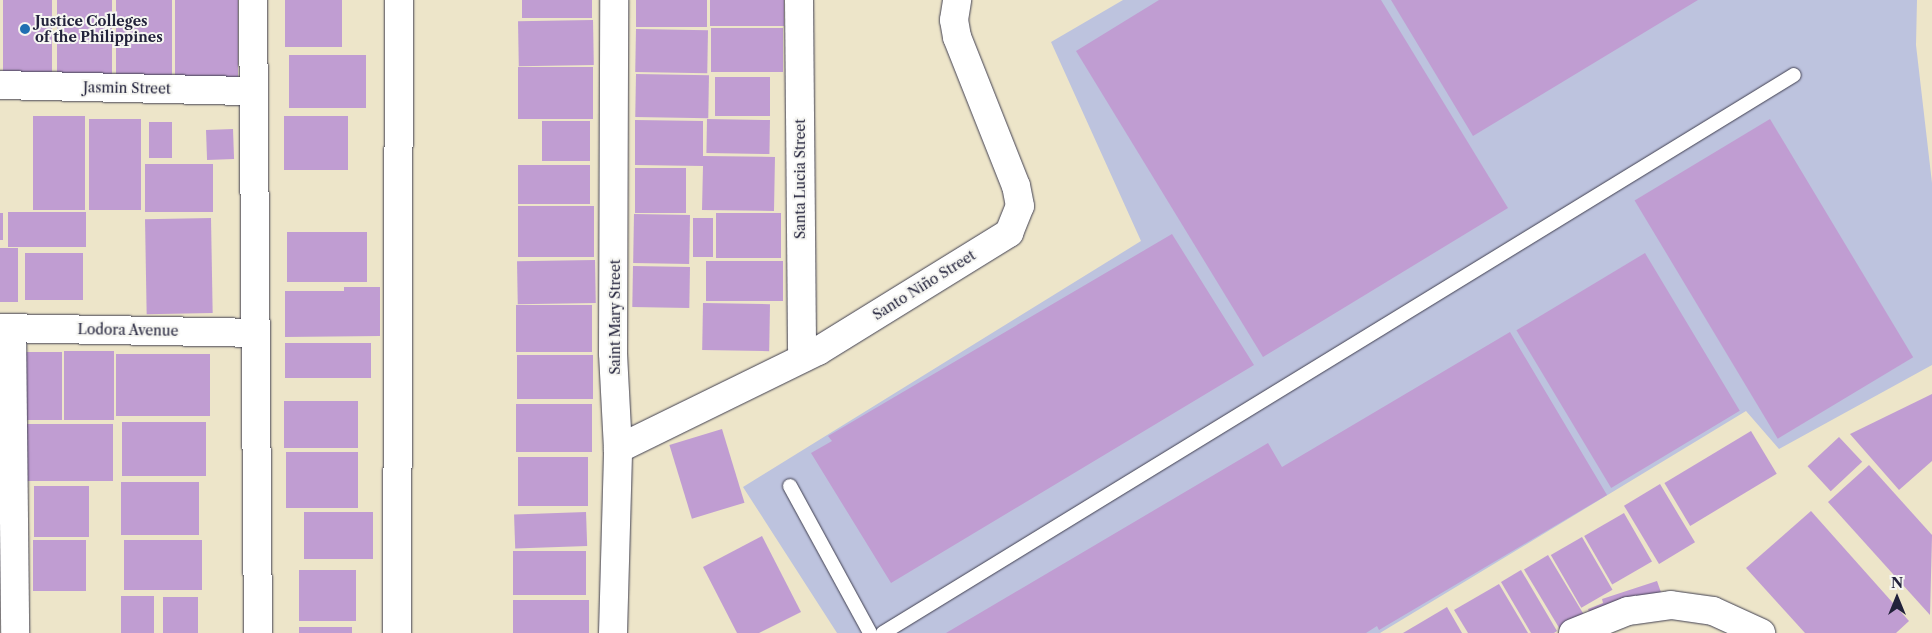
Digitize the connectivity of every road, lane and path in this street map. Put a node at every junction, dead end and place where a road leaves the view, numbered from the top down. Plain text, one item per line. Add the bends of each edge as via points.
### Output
1 (253, 0) edge
2 (399, 0) edge
3 (614, 0) edge
4 (799, 0) edge
5 (957, 0) edge
6 (1794, 75) dead end
7 (0, 85) edge
8 (253, 90) junction
9 (6, 328) edge
10 (255, 333) junction
11 (802, 358) junction
12 (618, 449) junction
13 (790, 486) dead end
14 (15, 633) edge
15 (258, 633) edge
16 (397, 633) edge
17 (612, 633) edge
18 (870, 633) edge
19 (883, 633) edge
20 (1573, 633) edge
21 (1760, 633) edge

1 - 8 street
2 - 16 street
3 - 12 street, Saint Mary Street via 613,353
4 - 11 street, Santa Lucia Street
5 - 11 street, Santo Niño Street via 954,20 957,37 1016,186 1020,206 1016,221 1009,233
6 - 19 lane
7 - 8 street, Jasmin Street
8 - 10 street
9 - 10 street, Lodora Avenue
9 - 14 street
10 - 15 street
11 - 12 street, Santo Niño Street
12 - 17 street, Saint Mary Street
13 - 18 lane
20 - 21 street via 1628,611 1671,605 1713,611

